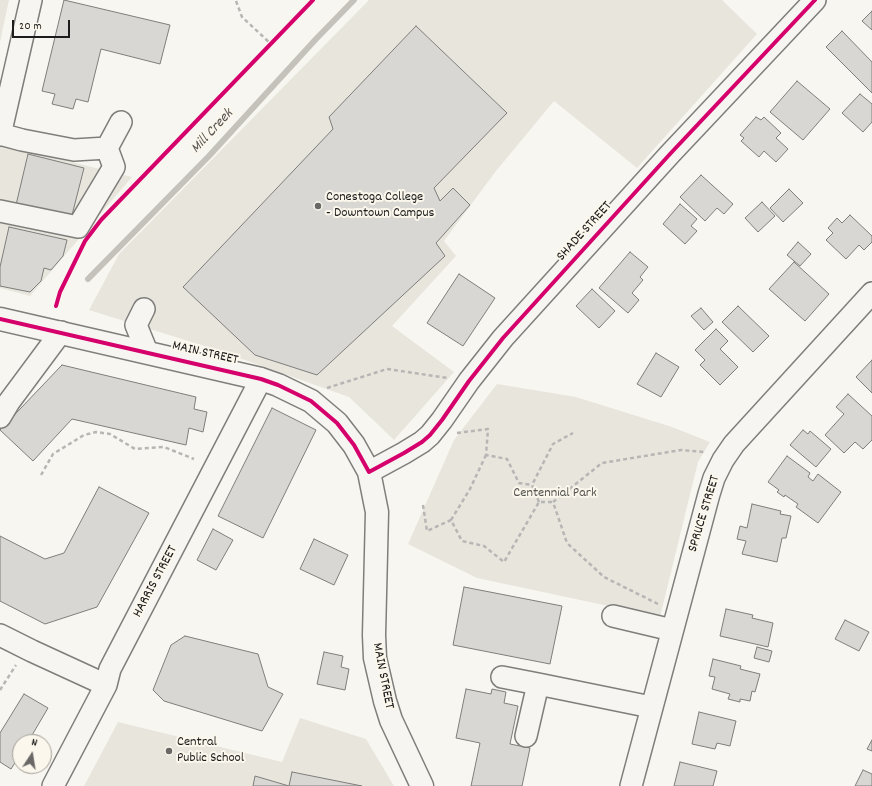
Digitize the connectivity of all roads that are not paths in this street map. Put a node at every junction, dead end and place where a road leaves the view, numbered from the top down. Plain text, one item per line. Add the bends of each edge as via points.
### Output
1 (31, 0) edge
2 (816, 0) edge
3 (121, 122) dead end
4 (1, 130) edge
5 (107, 148) junction
6 (0, 211) edge
7 (872, 293) edge
8 (144, 308) dead end
9 (0, 319) edge
10 (61, 332) junction
11 (147, 352) junction
12 (261, 379) junction
13 (0, 417) edge
14 (369, 472) junction
15 (613, 616) dead end
16 (672, 630) junction
17 (0, 635) edge
18 (502, 677) dead end
19 (538, 684) junction
20 (106, 685) junction
21 (651, 707) junction
22 (526, 736) dead end
23 (53, 786) edge
24 (422, 786) edge
25 (630, 786) edge

1 - 4 street
2 - 14 street, SHADE STREET via 670,154 503,338 442,420 422,442
3 - 5 street
4 - 5 street via 22,140 74,150
5 - 6 street via 114,167 78,227
7 - 16 street, SPRUCE STREET via 734,444 723,460 709,494
8 - 11 street via 136,325
9 - 10 main road, MAIN STREET
10 - 11 main road, MAIN STREET
10 - 13 street
11 - 12 main road, MAIN STREET
12 - 14 main road, MAIN STREET via 278,384 311,401 337,423 354,445
12 - 20 street, HARRIS STREET via 110,669
14 - 24 main road, MAIN STREET via 377,512 375,658 391,720
15 - 16 street
16 - 21 street, SPRUCE STREET
17 - 20 street
18 - 19 street
19 - 21 street
19 - 22 street
20 - 23 street, HARRIS STREET
21 - 25 street, SPRUCE STREET

